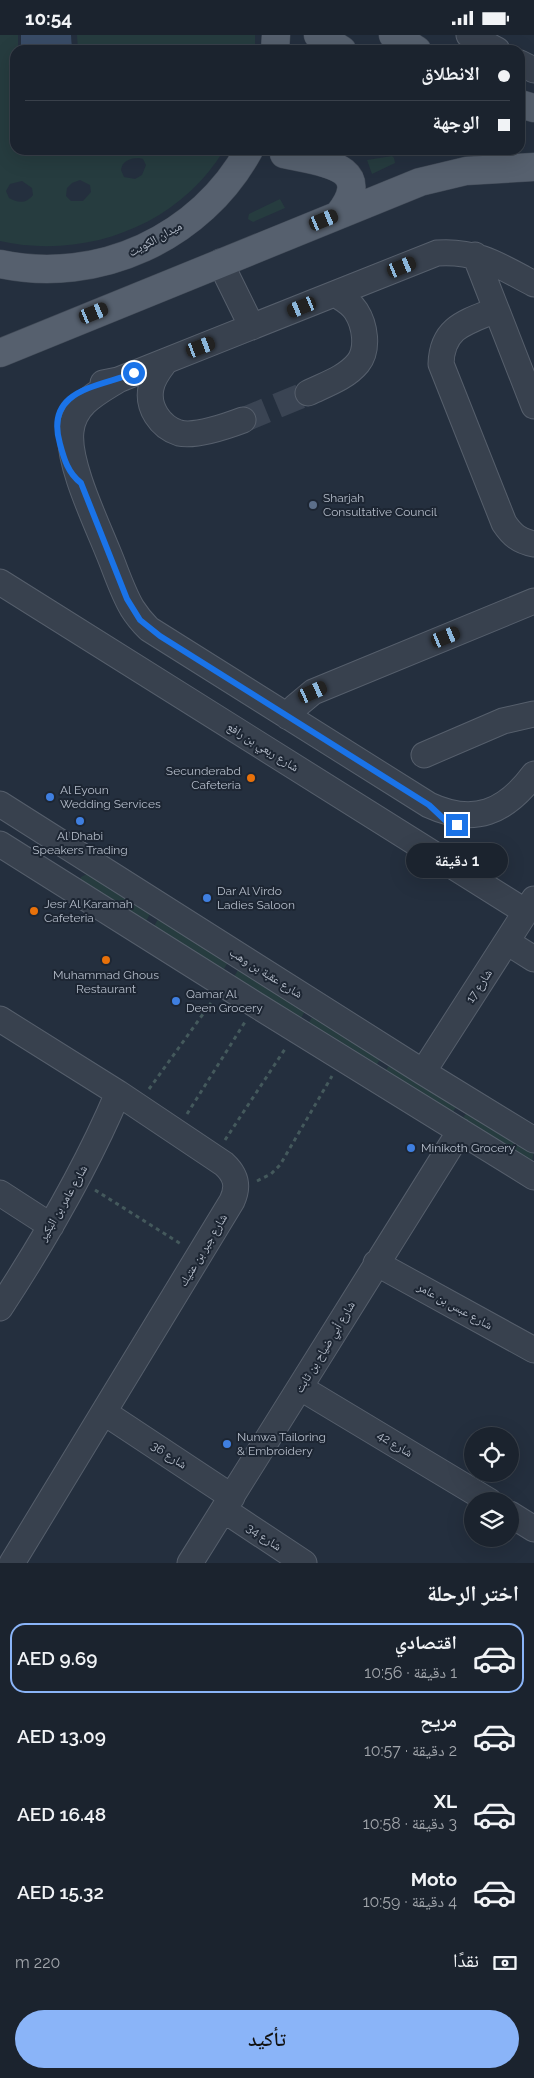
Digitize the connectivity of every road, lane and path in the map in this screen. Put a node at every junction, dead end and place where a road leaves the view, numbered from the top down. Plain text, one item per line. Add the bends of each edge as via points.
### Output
1 (318, 35) edge
2 (393, 35) edge
3 (469, 35) edge
4 (334, 45) edge
5 (410, 45) edge
6 (488, 45) edge
7 (246, 155) edge
8 (283, 155) edge
9 (300, 155) edge
10 (507, 155) edge
11 (534, 165) edge
12 (232, 177) junction
13 (339, 214) junction
14 (474, 255) junction
15 (220, 262) junction
16 (0, 264) edge
17 (37, 269) junction
18 (534, 284) edge
19 (0, 287) edge
20 (335, 294) junction
21 (496, 310) junction
22 (252, 327) junction
23 (0, 353) edge
24 (166, 361) junction
25 (308, 393) tunnel mouth
26 (534, 407) edge
27 (243, 420) tunnel mouth
28 (534, 544) edge
29 (0, 582) edge
30 (534, 601) edge
31 (534, 714) edge
32 (288, 717) junction
33 (424, 755) dead end
34 (534, 774) edge
35 (534, 786) edge
36 (0, 804) edge
37 (429, 805) junction
38 (27, 821) junction
39 (0, 823) edge
40 (0, 844) edge
41 (530, 906) edge
42 (507, 942) junction
43 (534, 959) edge
44 (224, 985) junction
45 (256, 1005) junction
46 (0, 1019) edge
47 (298, 1031) junction
48 (342, 1059) junction
49 (423, 1072) junction
50 (127, 1099) junction
51 (176, 1131) junction
52 (460, 1131) junction
53 (534, 1140) edge
54 (214, 1157) junction
55 (534, 1177) edge
56 (77, 1179) junction
57 (237, 1183) junction
58 (0, 1193) edge
59 (51, 1226) junction
60 (199, 1256) junction
61 (376, 1263) junction
62 (0, 1308) edge
63 (534, 1350) edge
64 (301, 1388) junction
65 (105, 1413) junction
66 (474, 1492) edge
67 (228, 1504) junction
68 (519, 1520) edge
69 (534, 1529) edge
70 (12, 1563) edge
71 (190, 1563) edge
72 (304, 1563) edge

1 - 4 main road
2 - 5 main road
3 - 6 street
7 - 12 main road, ميدان الكويت
8 - 12 main road
9 - 13 main road via 344,171 351,182 351,195
10 - 11 main road
11 - 13 main road via 443,175
12 - 17 main road, ميدان الكويت via 194,218 146,248 93,265
13 - 15 main road
14 - 18 street
14 - 20 street via 437,253
14 - 21 street
15 - 22 street
15 - 23 main road
16 - 17 main road, ميدان الكويت
17 - 19 main road
20 - 22 street
20 - 25 street via 359,316 364,349 359,362 350,371
21 - 26 street
21 - 28 street via 453,330 445,340 441,364 504,523 522,542
22 - 24 street
24 - 27 street via 156,374 151,388 151,403 167,427 180,433 196,432
24 - 32 street via 118,380 99,383 76,393 67,401 57,423 69,471 81,483 127,599 140,620
29 - 41 street, شارع ربعي بن رافع
30 - 32 street via 313,692
31 - 33 street via 503,721
32 - 37 street
34 - 37 street via 507,803 482,814 455,815
35 - 37 street via 507,818 480,827 446,821
36 - 38 street, شارع عقبة بن وهب
38 - 39 street via 14,826
38 - 49 street, شارع عقبة بن وهب
40 - 44 street
41 - 42 street, شارع 17
42 - 43 street
42 - 49 street, شارع 17
44 - 45 street
44 - 50 path
45 - 47 street
45 - 51 path
46 - 50 street
47 - 48 street
47 - 54 path
48 - 52 street
48 - 57 path via 280,1165 261,1180
49 - 53 street, شارع عقبة بن وهب
50 - 51 street
50 - 56 street, شارع عامر بن البكير via 103,1127
51 - 54 street
52 - 55 street
52 - 61 street, شارع أبي ضياح بن ثابت
54 - 57 street via 230,1169
56 - 59 street, شارع عامر بن البكير
56 - 60 path
57 - 60 street, شارع جبر بن عتيك via 232,1201
58 - 59 street
59 - 62 street, شارع عامر بن البكير
60 - 65 street, شارع جبر بن عتيك
61 - 63 street, شارع عبس بن عامر
61 - 64 street, شارع أبي ضياح بن ثابت
64 - 66 street, شارع 42
64 - 67 street, شارع أبي ضياح بن ثابت
65 - 67 street, شارع 36
65 - 70 street, شارع جبر بن عتيك
67 - 71 street, شارع أبي ضياح بن ثابت
67 - 72 street, شارع 34
68 - 69 street

